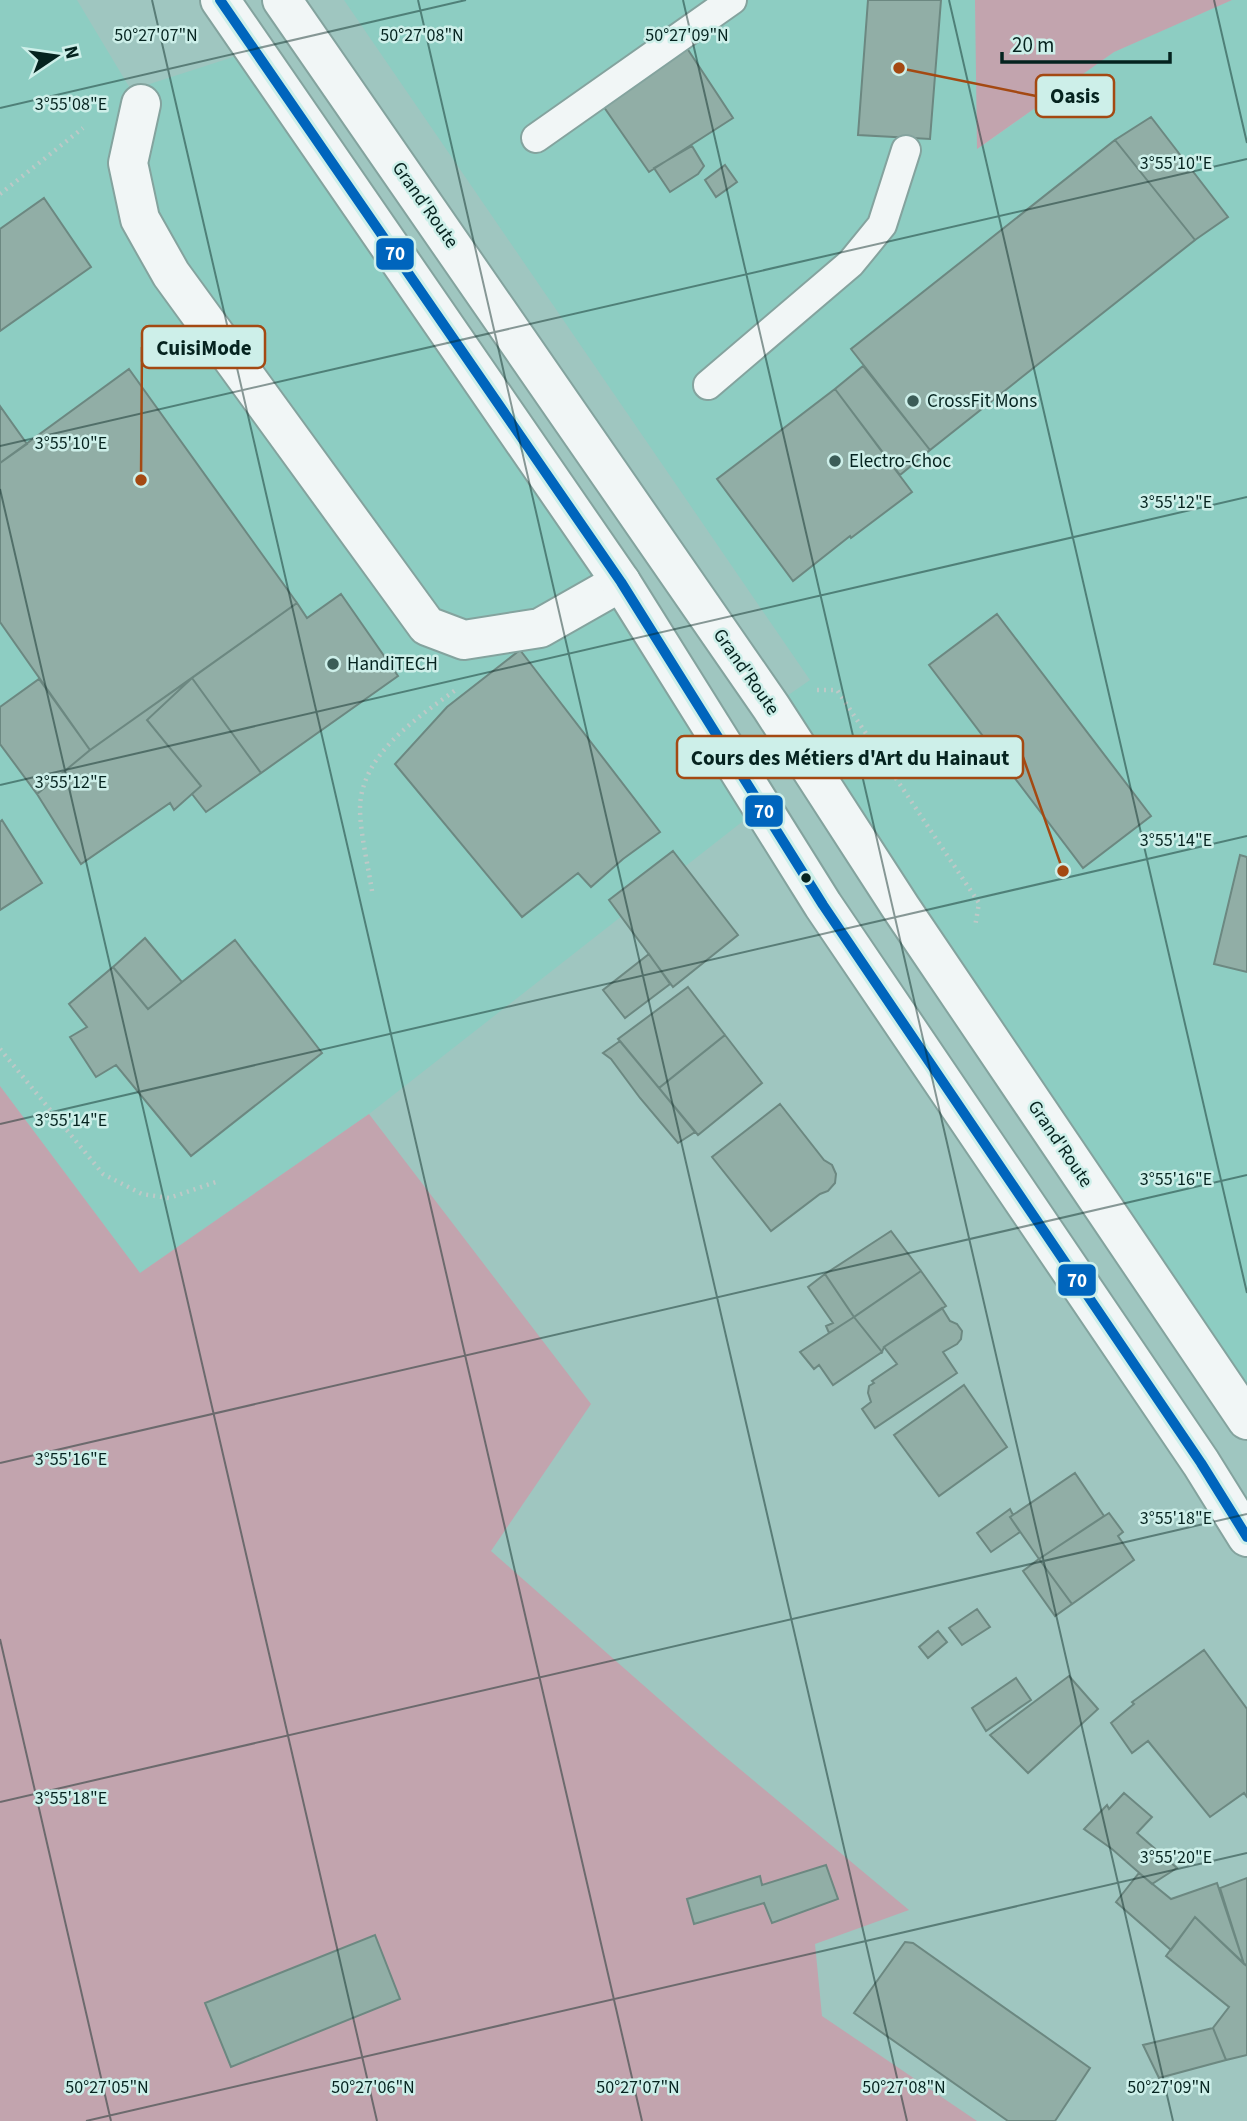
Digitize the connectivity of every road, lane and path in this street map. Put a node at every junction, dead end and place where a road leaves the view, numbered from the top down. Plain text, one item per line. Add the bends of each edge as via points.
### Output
1 (220, 0) edge
2 (282, 0) edge
3 (732, 0) edge
4 (141, 104) dead end
5 (87, 125) dead end
6 (536, 138) dead end
7 (906, 150) dead end
8 (0, 194) edge
9 (708, 385) dead end
10 (621, 582) junction
11 (467, 681) dead end
12 (372, 891) dead end
13 (0, 1049) edge
14 (216, 1182) dead end
15 (1247, 1420) edge
16 (1247, 1537) edge

1 - 10 main road
2 - 15 main road, Grand'Route via 771,707
3 - 6 lane
4 - 10 main road via 128,163 139,219 171,274 427,626 464,640 540,628
5 - 8 path
7 - 9 lane via 882,225 851,263
10 - 16 main road via 823,905
11 - 12 path via 380,754 363,782 360,810
13 - 14 path via 103,1174 142,1194 169,1198

